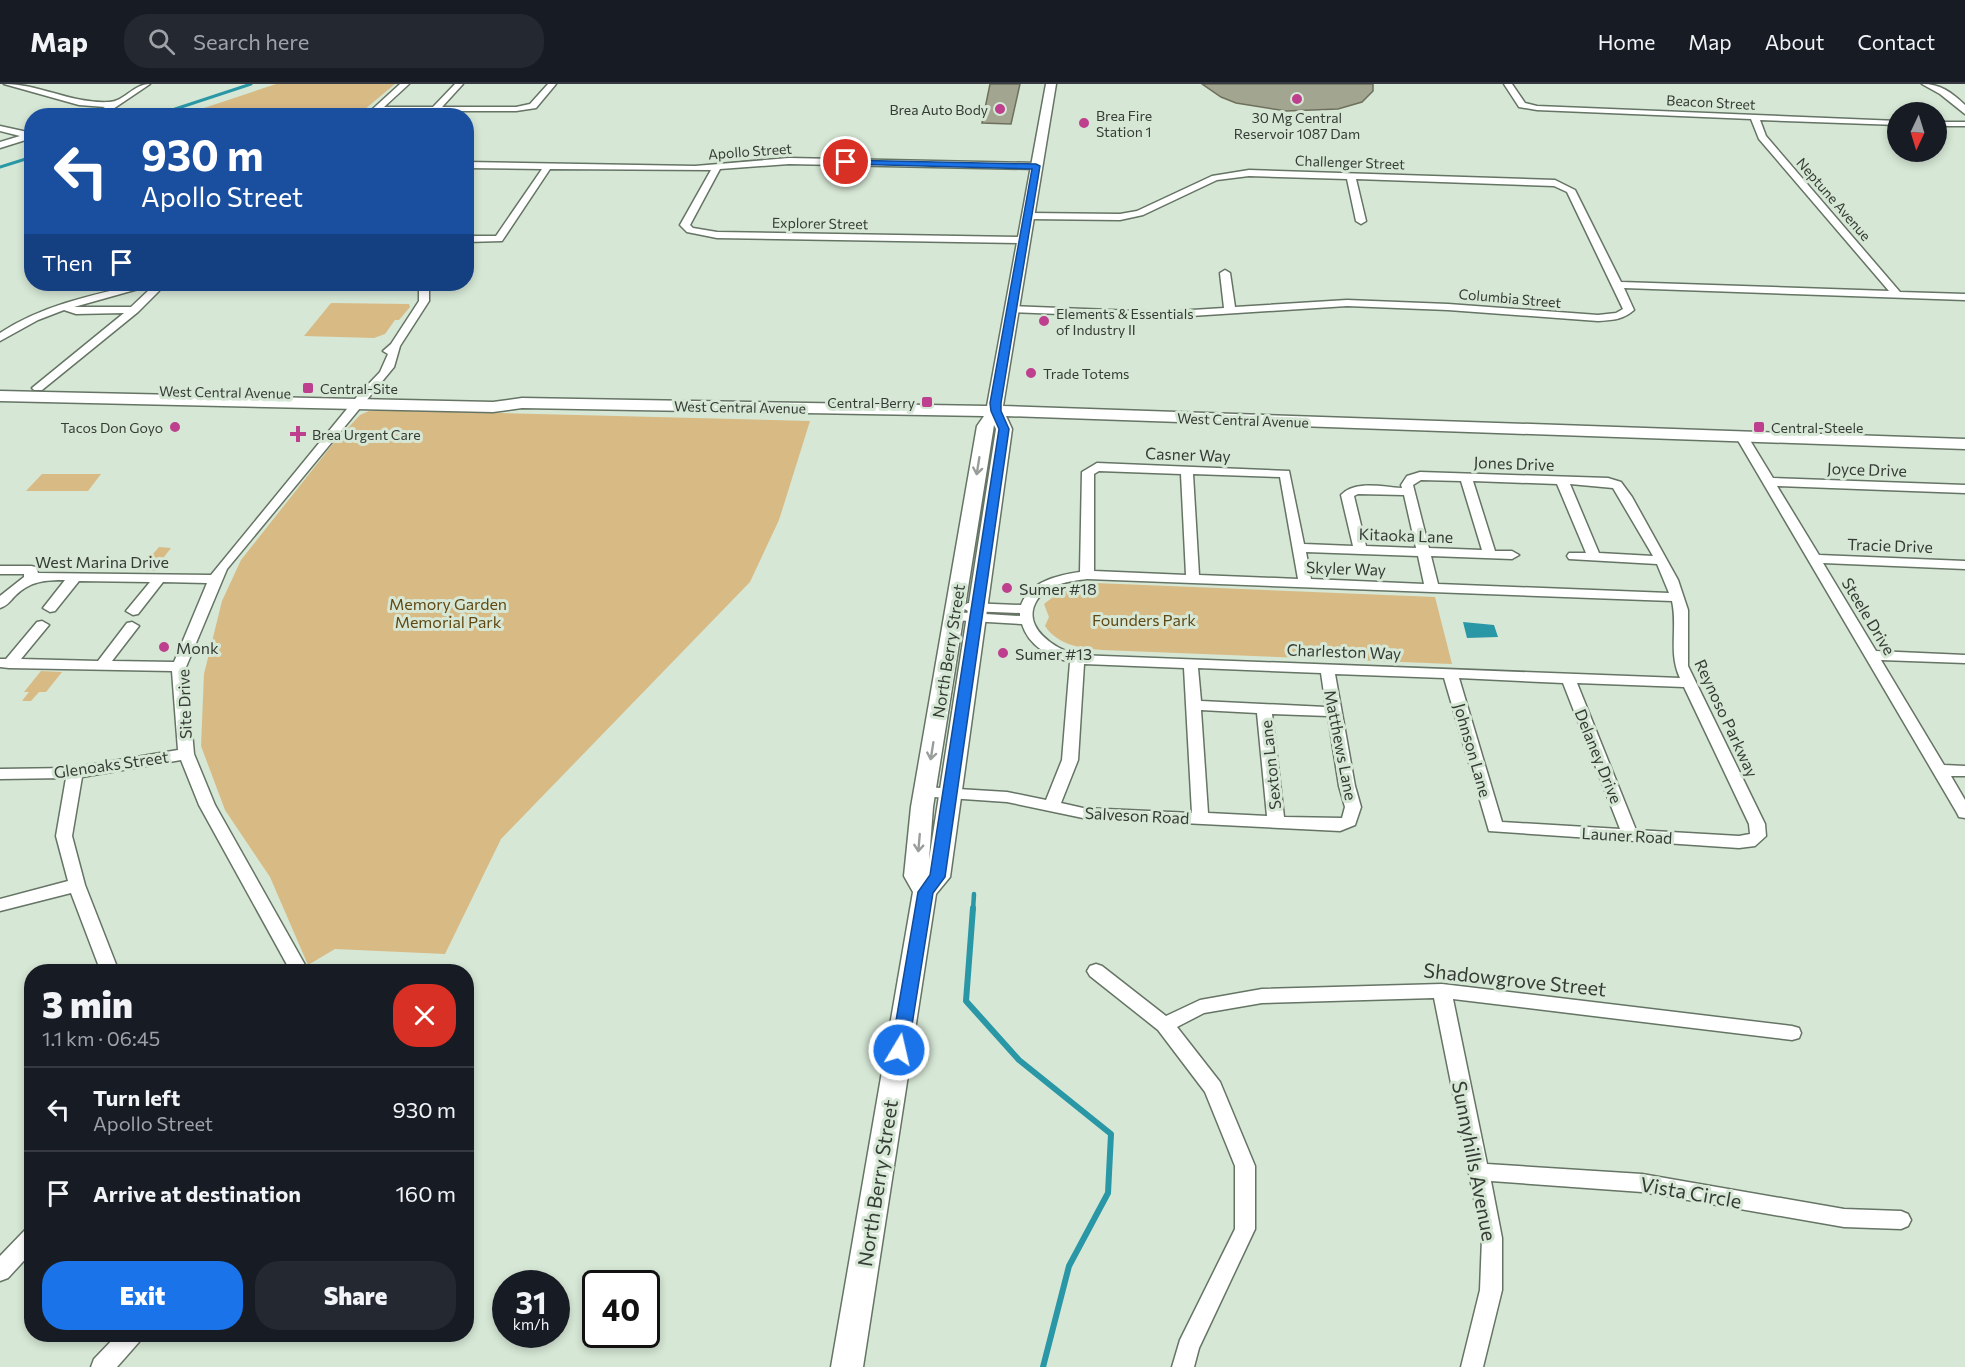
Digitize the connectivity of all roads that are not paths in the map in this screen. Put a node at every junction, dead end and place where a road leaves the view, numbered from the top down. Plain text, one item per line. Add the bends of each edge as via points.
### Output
1 (8, 84) edge
2 (146, 84) edge
3 (405, 84) edge
4 (459, 84) edge
5 (552, 84) edge
6 (1051, 84) edge
7 (1508, 84) edge
8 (1927, 84) edge
9 (1942, 88) edge
10 (114, 105) junction
11 (108, 108) edge
12 (377, 108) edge
13 (436, 108) edge
14 (474, 110) edge
15 (1965, 111) edge
16 (1755, 118) junction
17 (1887, 123) edge
18 (1947, 124) edge
19 (1965, 124) edge
20 (0, 128) edge
21 (24, 134) edge
22 (24, 138) edge
23 (0, 145) edge
24 (474, 165) edge
25 (548, 166) junction
26 (1036, 166) junction
27 (717, 167) junction
28 (1351, 176) junction
29 (1029, 216) junction
30 (1360, 221) dead end
31 (474, 239) edge
32 (1024, 240) junction
33 (1225, 273) dead end
34 (1617, 285) junction
35 (135, 291) edge
36 (149, 291) edge
37 (424, 291) edge
38 (1897, 295) junction
39 (1965, 297) edge
40 (65, 307) junction
41 (1011, 309) junction
42 (134, 310) junction
43 (1230, 311) junction
44 (0, 338) edge
45 (0, 388) edge
46 (38, 388) junction
47 (0, 396) edge
48 (360, 400) junction
49 (996, 411) junction
50 (1742, 437) junction
51 (1965, 444) edge
52 (1186, 470) junction
53 (1466, 478) junction
54 (1562, 481) junction
55 (1768, 482) junction
56 (1410, 485) junction
57 (1617, 485) joint
58 (1965, 489) edge
59 (1298, 548) junction
60 (1360, 550) junction
61 (1423, 552) junction
62 (1490, 554) junction
63 (1512, 555) dead end
64 (1574, 556) dead end
65 (1594, 557) junction
66 (1814, 559) junction
67 (1661, 560) junction
68 (1965, 565) edge
69 (0, 570) edge
70 (1087, 575) junction
71 (76, 576) junction
72 (31, 578) junction
73 (159, 579) junction
74 (215, 579) junction
75 (1193, 579) junction
76 (1305, 583) junction
77 (1432, 588) junction
78 (1677, 597) junction
79 (0, 604) edge
80 (50, 608) dead end
81 (954, 611) junction
82 (976, 612) junction
83 (1027, 615) junction
84 (42, 625) dead end
85 (1871, 655) junction
86 (1077, 659) junction
87 (1965, 659) edge
88 (5, 663) edge
89 (1191, 663) junction
90 (100, 666) junction
91 (179, 667) junction
92 (1326, 669) junction
93 (1450, 674) junction
94 (1568, 678) junction
95 (1689, 682) junction
96 (1193, 705) junction
97 (1264, 709) junction
98 (1334, 712) junction
99 (186, 754) junction
100 (1939, 770) junction
101 (1965, 771) edge
102 (75, 772) junction
103 (0, 774) edge
104 (925, 792) junction
105 (950, 794) junction
106 (1051, 806) junction
107 (1965, 813) edge
108 (1200, 818) junction
109 (1276, 821) junction
110 (1349, 821) joint
111 (1495, 827) joint
112 (1630, 835) junction
113 (1758, 836) joint
114 (77, 885) junction
115 (925, 892) junction
116 (0, 905) edge
117 (107, 964) edge
118 (296, 964) edge
119 (1096, 970) dead end
120 (1442, 991) junction
121 (1166, 1025) junction
122 (1792, 1033) dead end
123 (1479, 1172) junction
124 (1901, 1220) dead end
125 (24, 1246) edge
126 (0, 1271) edge
127 (125, 1342) edge
128 (102, 1367) edge
129 (847, 1367) edge
130 (1183, 1367) edge
131 (1472, 1367) edge

1 - 10 street via 79,103
2 - 10 street
3 - 12 street
4 - 13 street
5 - 14 street via 530,107
6 - 26 street, North Berry Street
7 - 16 street, Beacon Street via 1522,105
8 - 9 street
9 - 15 street
10 - 11 street
16 - 17 street, Beacon Street
16 - 38 street, Neptune Avenue via 1762,137
18 - 19 street
20 - 21 street
22 - 23 street
24 - 25 street, Apollo Street
25 - 27 street, Apollo Street
25 - 31 street via 499,239
26 - 27 street, Apollo Street via 789,161
26 - 29 street, North Berry Street
27 - 32 street, Explorer Street via 685,225 690,230 717,235
28 - 29 street, Challenger Street via 1249,173 1215,178 1140,213 1120,217
28 - 30 street
28 - 34 street, Challenger Street via 1563,184 1571,190
29 - 32 street, North Berry Street
32 - 41 street, North Berry Street
33 - 43 street
34 - 38 street
34 - 43 street, Columbia Street via 1629,310 1613,317 1347,303
35 - 40 street
36 - 42 street
37 - 48 street, Site Drive via 424,301 395,346 395,354 376,386
38 - 39 street
40 - 42 street via 76,311
40 - 44 street
41 - 43 street, Columbia Street via 1160,315
41 - 49 street, North Berry Street
42 - 46 street
45 - 46 street, West Central Avenue
46 - 48 street, West Central Avenue
47 - 48 street, West Central Avenue
48 - 49 street, West Central Avenue via 493,407 522,403
48 - 74 street, Site Drive via 245,537
49 - 50 street, West Central Avenue
49 -> 81 street, North Berry Street via 985,426
49 - 82 street, North Berry Street via 1004,429
50 - 51 street, West Central Avenue
50 - 55 street, Steele Drive
52 - 59 street, Casner Way via 1285,474
52 - 70 street, Casner Way via 1097,467 1088,472
52 - 75 street
53 - 54 street, Jones Drive
53 - 56 street, Jones Drive via 1420,476
53 - 62 street
54 - 57 street, Jones Drive
54 - 65 street
55 - 58 street, Joyce Drive
55 - 66 street, Steele Drive
56 - 60 street, Jones Drive via 1356,490 1347,495
56 - 61 street
57 - 67 street, Reynoso Parkway
59 - 60 street, Kitaoka Lane
59 - 76 street
60 - 61 street, Kitaoka Lane
61 - 62 street, Kitaoka Lane
61 - 77 street
62 - 63 street, Kitaoka Lane
64 - 65 street
65 - 67 street
66 - 68 street, Tracie Drive
66 - 85 street, Steele Drive
67 - 78 street, Reynoso Parkway
69 - 72 street via 31,570
70 - 75 street, Skyler Way
70 - 83 street, Skyler Way via 1046,587 1031,598
71 - 72 street, West Marina Drive
71 - 73 street, West Marina Drive
71 - 80 street
72 - 79 street, West Marina Drive via 14,588
73 - 74 street, West Marina Drive
73 - 90 street
74 - 91 street, Site Drive
75 - 76 street, Skyler Way
76 - 77 street, Skyler Way
77 - 78 street, Skyler Way
78 - 95 street, Reynoso Parkway via 1681,612 1679,657
81 - 82 street
81 -> 104 street, North Berry Street
82 - 83 street
82 - 105 street, North Berry Street
83 - 86 street, Charleston Way via 1028,628 1039,642
84 - 88 street
85 - 87 street
85 - 100 street, Steele Drive
86 - 89 street, Charleston Way
86 - 106 street via 1070,760
88 - 90 street
89 - 92 street, Charleston Way
89 - 96 street
90 - 91 street
91 - 99 street, Site Drive
92 - 93 street, Charleston Way
92 - 98 street, Matthews Lane
93 - 94 street, Charleston Way
93 - 111 street, Johnson Lane
94 - 95 street, Charleston Way
94 - 112 street, Delaney Drive
95 - 113 street, Reynoso Parkway via 1757,824
96 - 97 street
96 - 108 street
97 - 98 street
97 - 109 street, Sexton Lane
98 - 110 street, Matthews Lane via 1353,807
99 - 102 street, Glenoaks Street
99 - 118 street, Site Drive via 207,805
100 - 101 street
100 - 107 street, Steele Drive
102 - 103 street, Glenoaks Street
102 - 114 street via 64,836
104 - 105 street, Salveson Road
104 -> 115 street, North Berry Street via 916,876
105 - 106 street, Salveson Road via 1007,797
105 - 115 street, North Berry Street via 938,877
106 - 108 street, Salveson Road via 1083,813
108 - 109 street, Salveson Road
109 - 110 street, Salveson Road via 1340,825
111 - 112 street, Launer Road
112 - 113 street, Launer Road via 1749,842
114 - 116 street
114 - 117 street
115 - 129 street, North Berry Street
119 - 121 street
120 - 121 street, Shadowgrove Street via 1262,996 1200,1007
120 - 122 street, Shadowgrove Street
120 - 123 street, Sunnyhills Avenue
121 - 130 street via 1213,1088 1245,1166 1245,1229 1188,1347
123 - 124 street, Vista Circle via 1642,1183 1844,1218
123 - 131 street, Sunnyhills Avenue via 1492,1238 1491,1290
125 - 126 street
127 - 128 street

